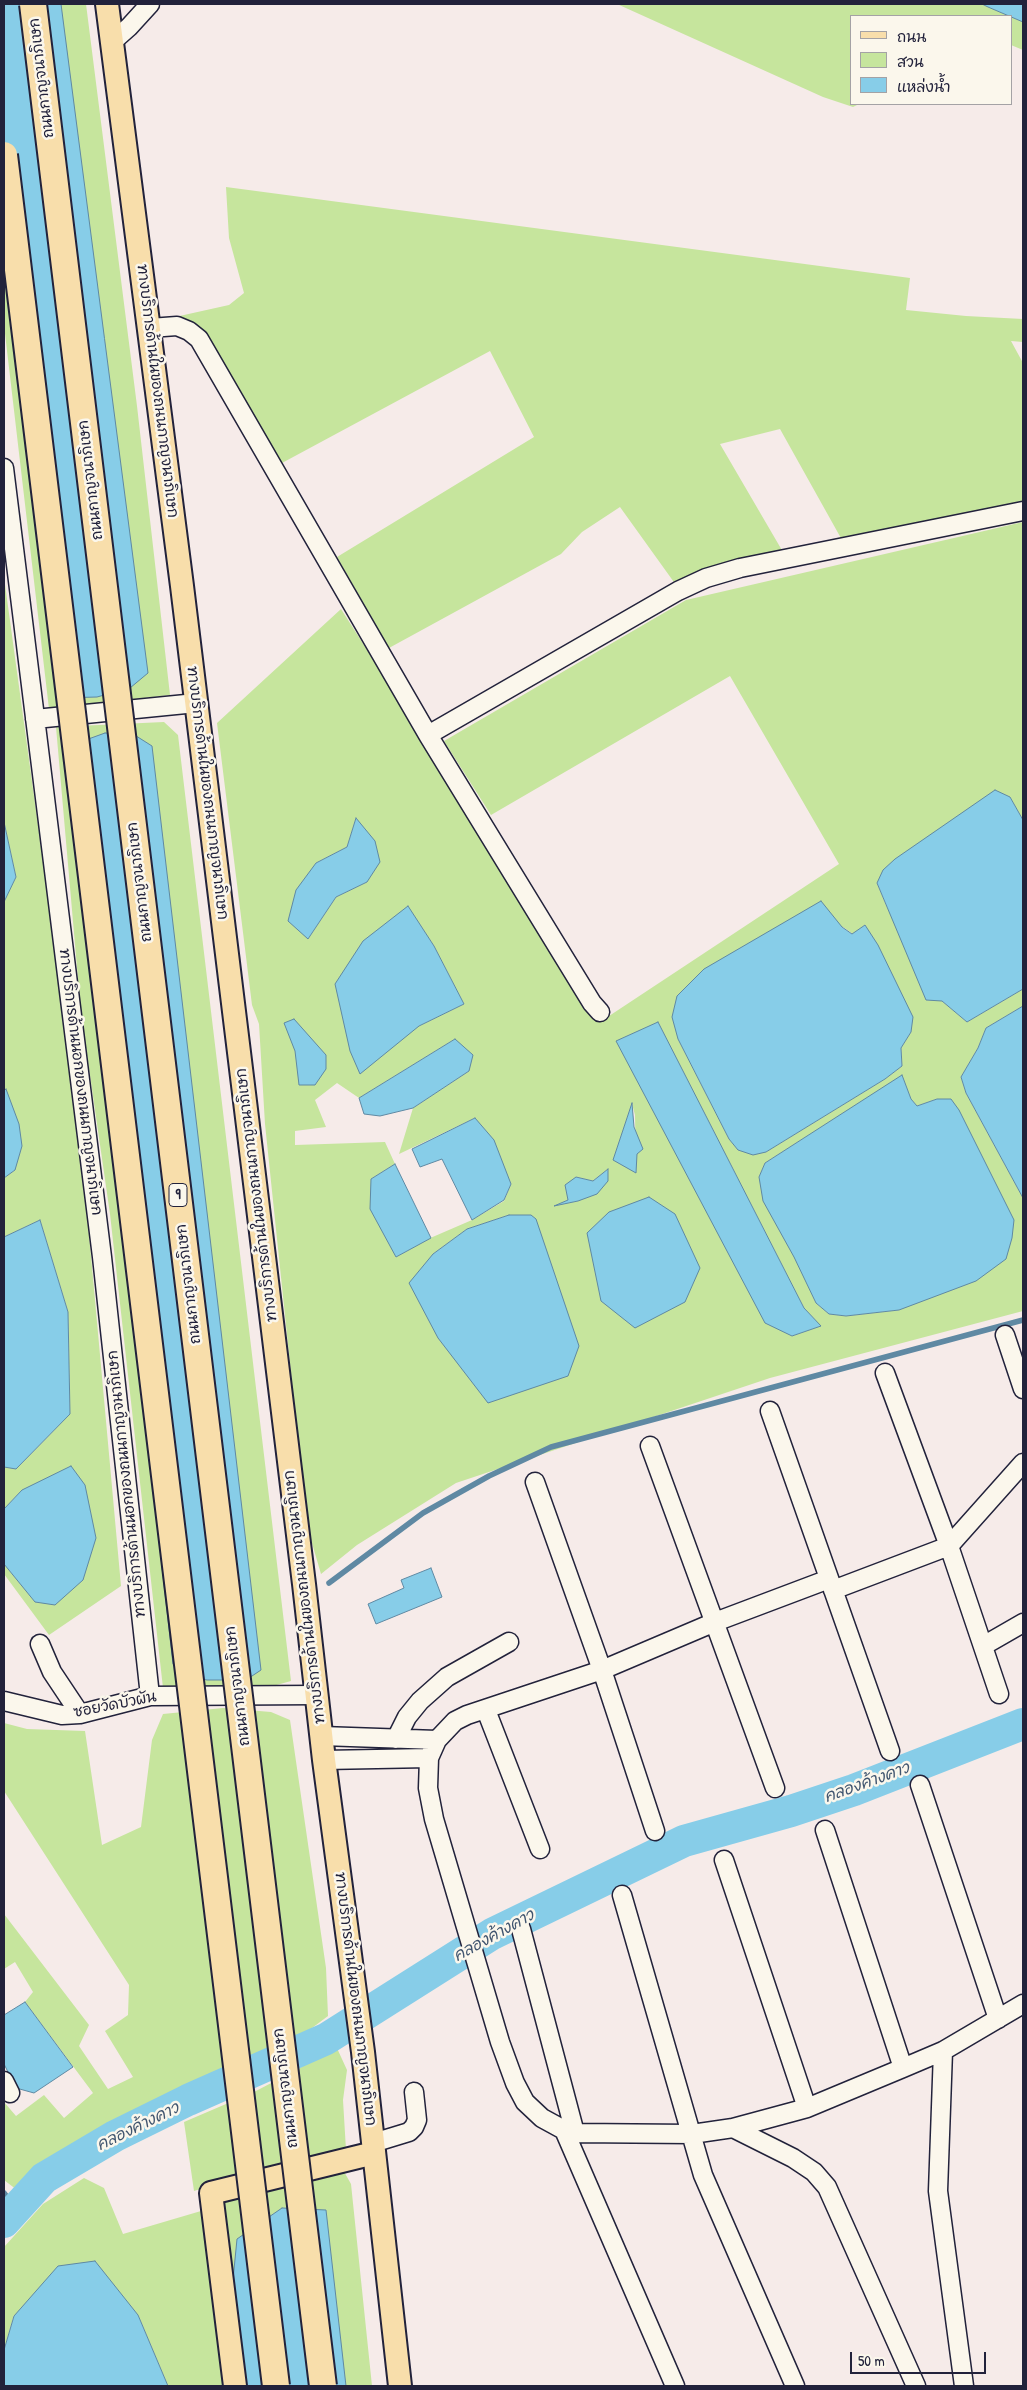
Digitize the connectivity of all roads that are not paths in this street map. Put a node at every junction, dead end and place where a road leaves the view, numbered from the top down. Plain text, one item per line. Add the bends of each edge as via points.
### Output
1 (33, 4) edge
2 (107, 4) edge
3 (150, 4) edge
4 (112, 42) junction
5 (4, 155) edge
6 (150, 328) junction
7 (4, 468) edge
8 (1023, 511) edge
9 (196, 703) junction
10 (35, 719) junction
11 (428, 735) junction
12 (600, 1012) dead end
13 (1005, 1335) dead end
14 (884, 1373) dead end
15 (1023, 1389) edge
16 (770, 1411) dead end
17 (650, 1446) dead end
18 (1023, 1463) edge
19 (535, 1482) dead end
20 (949, 1546) junction
21 (831, 1584) junction
22 (715, 1622) junction
23 (1023, 1623) edge
24 (509, 1642) dead end
25 (40, 1644) dead end
26 (983, 1646) junction
27 (602, 1670) junction
28 (1000, 1694) dead end
29 (317, 1695) junction
30 (150, 1696) junction
31 (4, 1701) edge
32 (486, 1710) junction
33 (80, 1714) junction
34 (322, 1736) junction
35 (396, 1739) junction
36 (437, 1740) junction
37 (890, 1751) dead end
38 (429, 1758) junction
39 (324, 1760) junction
40 (920, 1785) dead end
41 (775, 1788) dead end
42 (824, 1830) dead end
43 (655, 1831) dead end
44 (540, 1850) dead end
45 (724, 1860) dead end
46 (622, 1895) dead end
47 (521, 1929) dead end
48 (1023, 2004) edge
49 (998, 2019) junction
50 (943, 2051) junction
51 (903, 2068) junction
52 (414, 2092) dead end
53 (807, 2108) junction
54 (734, 2128) junction
55 (569, 2131) junction
56 (692, 2134) junction
57 (374, 2148) junction
58 (235, 2386) edge
59 (276, 2386) edge
60 (323, 2386) edge
61 (400, 2386) edge
62 (675, 2386) edge
63 (795, 2386) edge
64 (916, 2386) edge
65 (964, 2386) edge

1 - 60 highway, ถนนกาญจนาภิเษก / 9, bridge
2 - 4 main road, ทางบริการด้านในของถนนกาญจนาภิเษก
3 - 4 street
4 - 6 main road, ทางบริการด้านในของถนนกาญจนาภิเษก
5 - 59 highway, bridge
6 - 9 main road, ทางบริการด้านในของถนนกาญจนาภิเษก
6 - 11 street via 177,326 200,339
7 - 10 street, ทางบริการด้านนอกของถนนกาญจนาภิเษก
8 - 11 street via 740,568 706,578
9 - 10 street
9 - 29 main road, ทางบริการด้านในของถนนกาญจนาภิเษก
10 - 30 street, ทางบริการด้านนอกของถนนกาญจนาภิเษก via 102,1257
11 - 12 street
13 - 15 street
14 - 20 street
16 - 21 street
17 - 22 street
18 - 20 street
19 - 27 street
20 - 21 street
20 - 26 street
21 - 22 street
21 - 37 street
22 - 27 street
22 - 41 street
23 - 26 street
24 - 35 street via 447,1677 407,1717
25 - 33 street via 52,1672
26 - 28 street
27 - 32 street
27 - 43 street
29 - 30 street, ซอยวัดบัวผัน
29 - 34 main road, ทางบริการด้านในของถนนกาญจนาภิเษก
30 - 33 street, ซอยวัดบัวผัน
31 - 33 street, ซอยวัดบัวผัน via 54,1713
32 - 36 street via 455,1721
32 - 44 street
34 - 35 street
34 - 39 main road, ทางบริการด้านในของถนนกาญจนาภิเษก
35 - 36 street
36 - 38 street
38 - 39 street
38 - 55 street via 428,1788 434,1819 500,2042 525,2102 542,2118
39 - 57 main road, ทางบริการด้านในของถนนกาญจนาภิเษก
40 - 49 street
42 - 51 street
45 - 53 street
46 - 56 street
47 - 55 street
48 - 49 street
49 - 50 street
50 - 51 street
50 - 65 street via 938,2192
51 - 53 street
52 - 57 street via 414,2127
53 - 54 street
54 - 56 street
54 - 64 street via 793,2158 814,2172 827,2186
55 - 56 street
55 - 62 street
56 - 63 street via 703,2175
57 - 58 main road via 211,2193
57 - 61 main road, ทางบริการด้านในของถนนกาญจนาภิเษก

